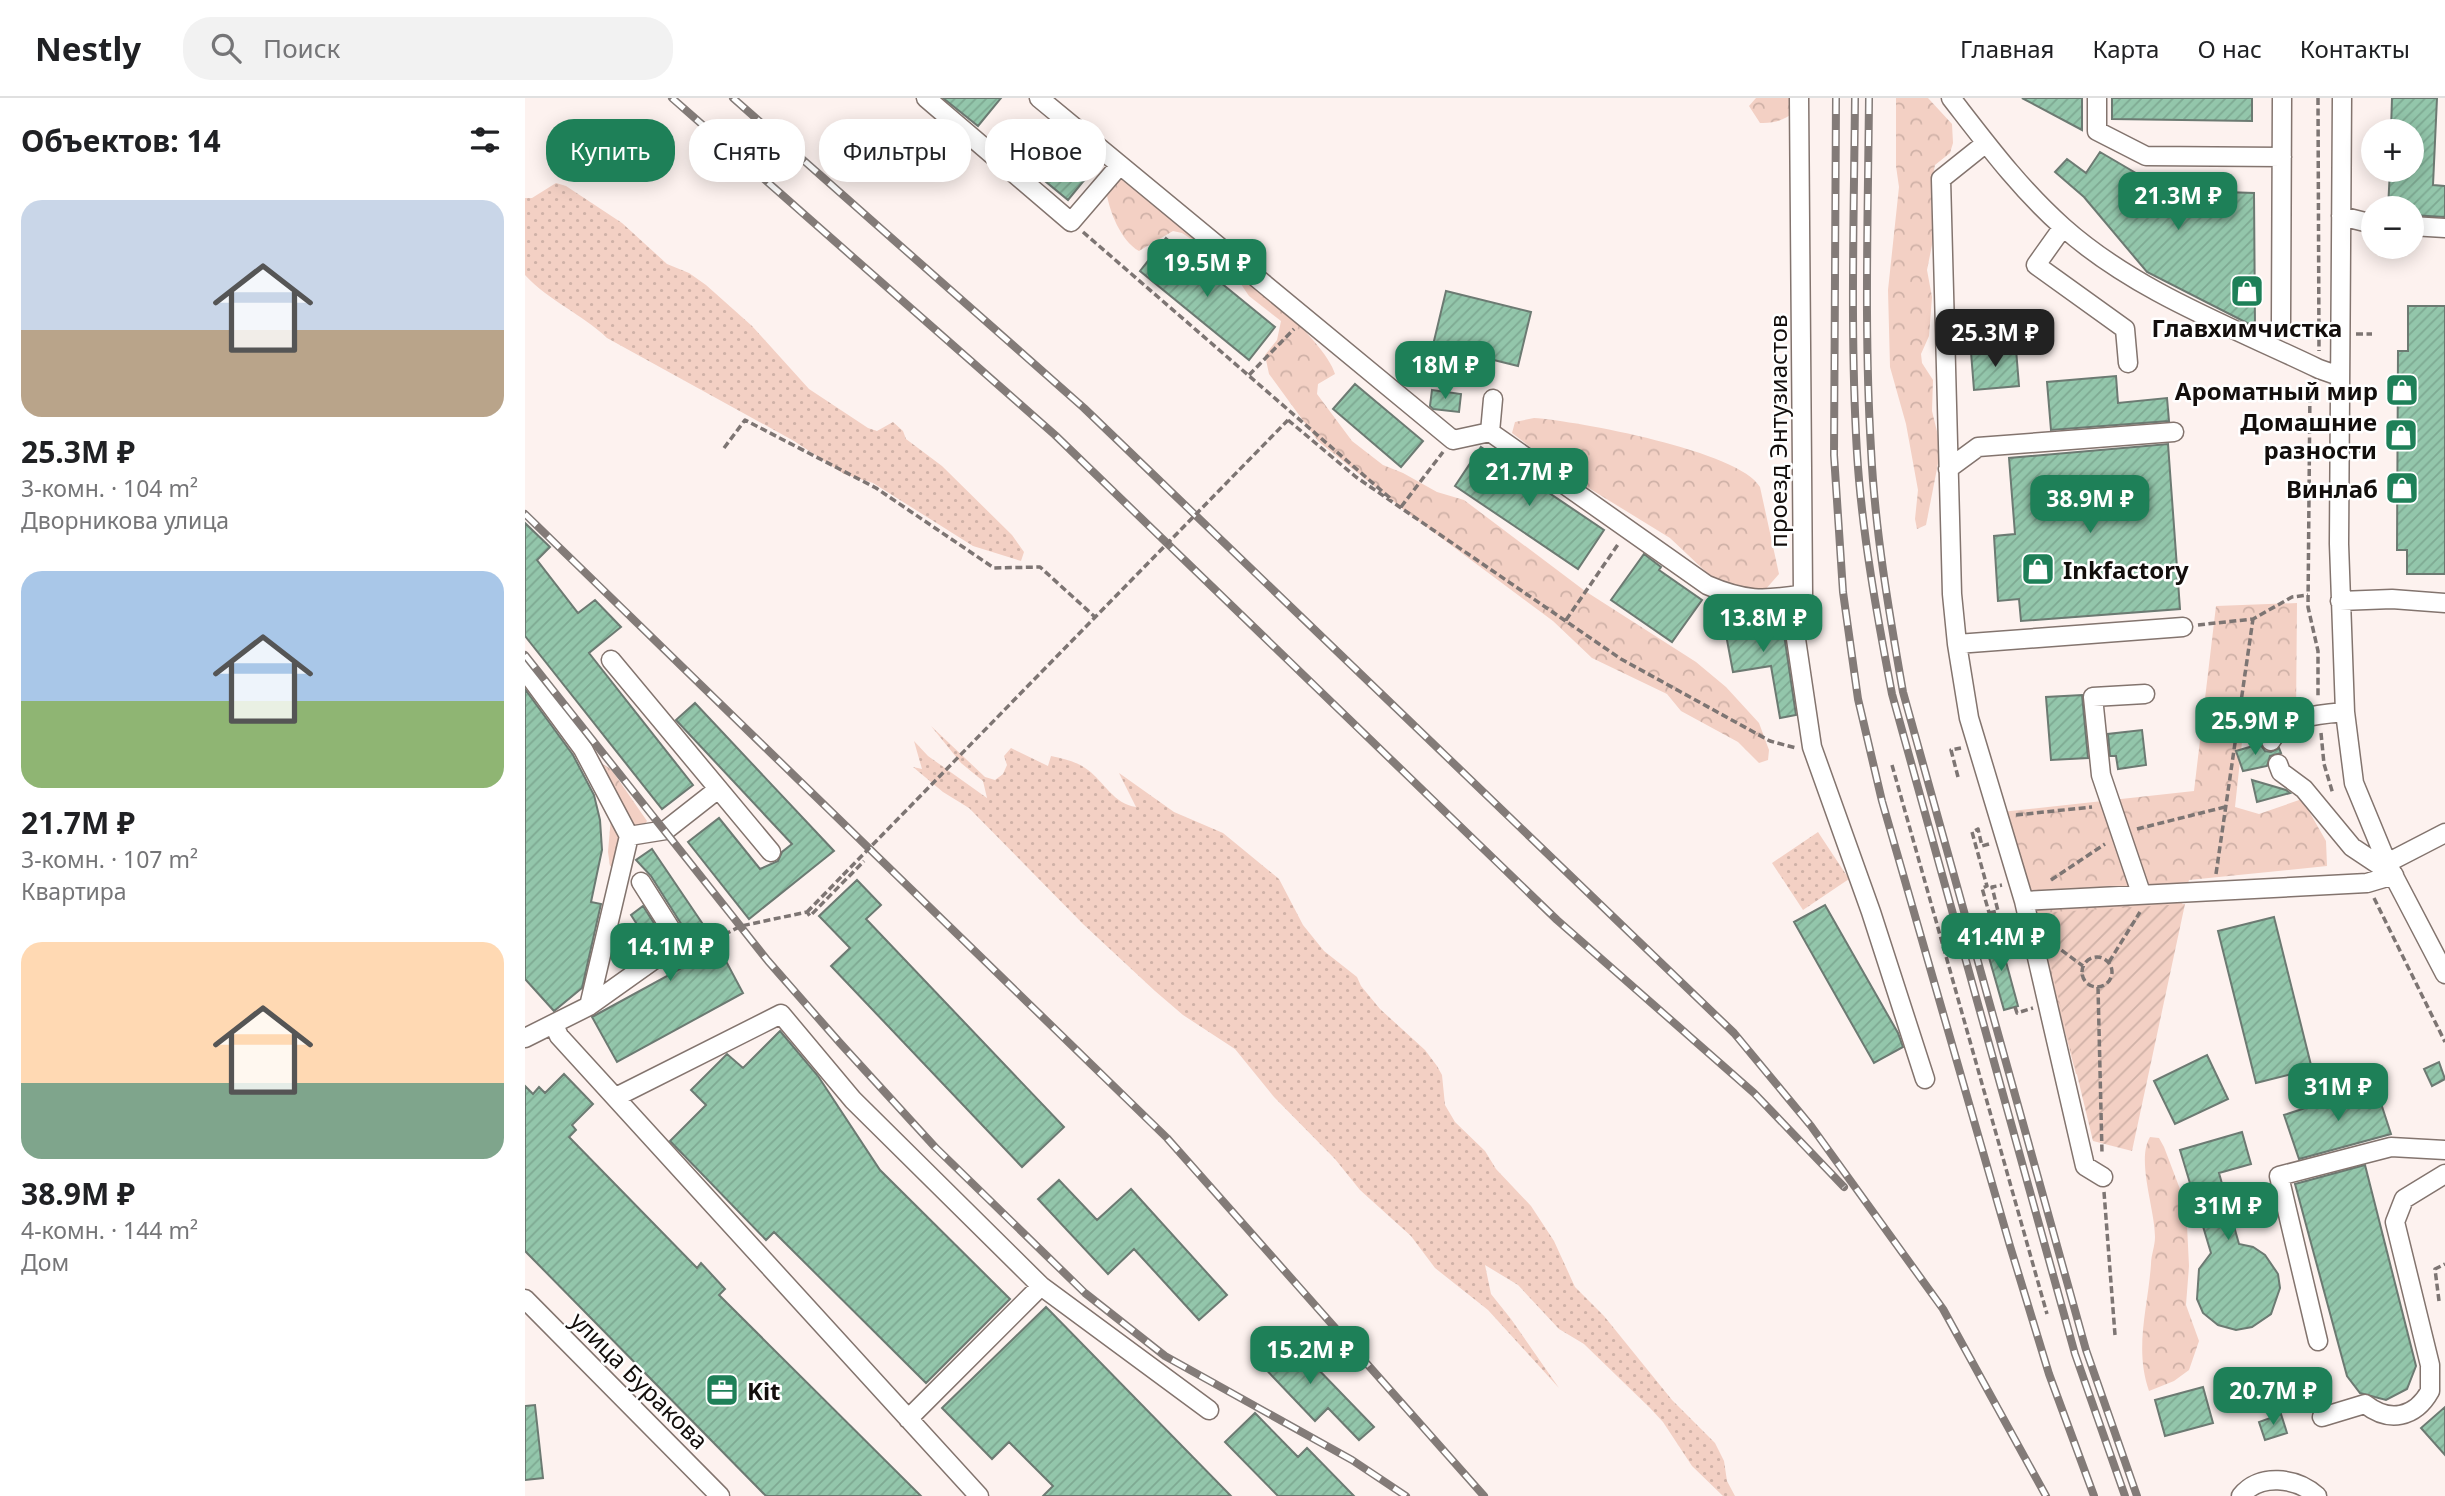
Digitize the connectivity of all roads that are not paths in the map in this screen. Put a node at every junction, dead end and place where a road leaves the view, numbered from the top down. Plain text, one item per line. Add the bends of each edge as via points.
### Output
1 (926, 98) edge
2 (1039, 98) edge
3 (1799, 98) edge
4 (1951, 98) edge
5 (2097, 98) edge
6 (2281, 98) edge
7 (2342, 98) edge
8 (1986, 143) junction
9 (2282, 157) junction
10 (1120, 165) junction
11 (2341, 216) junction
12 (2361, 221) edge
13 (2063, 227) junction
14 (2424, 227) edge
15 (2445, 228) edge
16 (2281, 322) dead end
17 (2128, 363) dead end
18 (2339, 376) junction
19 (1493, 399) dead end
20 (1490, 432) junction
21 (2174, 432) dead end
22 (1948, 469) junction
23 (1803, 594) junction
24 (2340, 601) junction
25 (2445, 603) edge
26 (2183, 627) road end
27 (1957, 644) junction
28 (611, 660) dead end
29 (525, 670) edge
30 (2145, 694) dead end
31 (2345, 712) junction
32 (2271, 741) dead end
33 (2278, 764) dead end
34 (717, 790) junction
35 (2445, 833) edge
36 (629, 836) junction
37 (771, 852) dead end
38 (2391, 869) junction
39 (641, 882) dead end
40 (2146, 893) junction
41 (2024, 901) junction
42 (2445, 974) edge
43 (589, 1006) junction
44 (557, 1030) junction
45 (525, 1038) edge
46 (1925, 1079) dead end
47 (616, 1097) junction
48 (2445, 1150) edge
49 (2445, 1174) edge
50 (2103, 1177) road end
51 (1041, 1286) junction
52 (525, 1299) edge
53 (2318, 1341) dead end
54 (1209, 1410) dead end
55 (2322, 1417) dead end
56 (908, 1419) junction
57 (720, 1496) edge
58 (979, 1496) edge
59 (2241, 1496) edge
60 (2317, 1496) edge

1 - 10 street via 1071,222
2 - 10 street
3 - 23 street, проезд Энтузиастов
4 - 8 street
5 - 9 street via 2097,131 2146,156
6 - 9 street
7 - 11 street
8 - 13 street via 2017,183
8 - 22 street via 1941,179
9 - 16 street
10 - 20 street via 1453,440
11 - 12 street
11 - 18 street
13 - 17 street via 2036,265 2125,329
13 - 18 street via 2143,284
14 - 15 street
18 - 24 street
19 - 20 street
20 - 23 street via 1707,585 1735,597 1768,600
21 - 22 street via 1978,447
22 - 27 street
23 - 46 street, проезд Энтузиастов via 1797,639 1812,747
24 - 25 street
24 - 31 street
26 - 27 street
27 - 41 street via 1969,718
28 - 34 street
29 - 36 street via 583,749
30 - 40 street via 2093,697 2101,775
31 - 32 street via 2298,719
31 - 38 street via 2354,783
33 - 38 street via 2352,846
34 - 36 street via 666,830
34 - 37 street
35 - 38 street
36 - 43 street
38 - 40 street via 2367,883
38 - 42 street
39 - 43 street via 680,942
40 - 41 street
41 - 50 street via 2085,1166
43 - 44 street
44 - 45 street
44 - 47 street
47 - 51 street via 781,1014 853,1100
47 - 56 street
48 - 53 street via 2391,1147 2279,1176
49 - 55 street via 2404,1199 2395,1222 2430,1365 2430,1391 2414,1411 2401,1416 2388,1416 2365,1404
51 - 54 street
51 - 56 street
52 - 57 street, улица Буракова
56 - 58 street
59 - 60 street via 2249,1486 2275,1479 2308,1488

